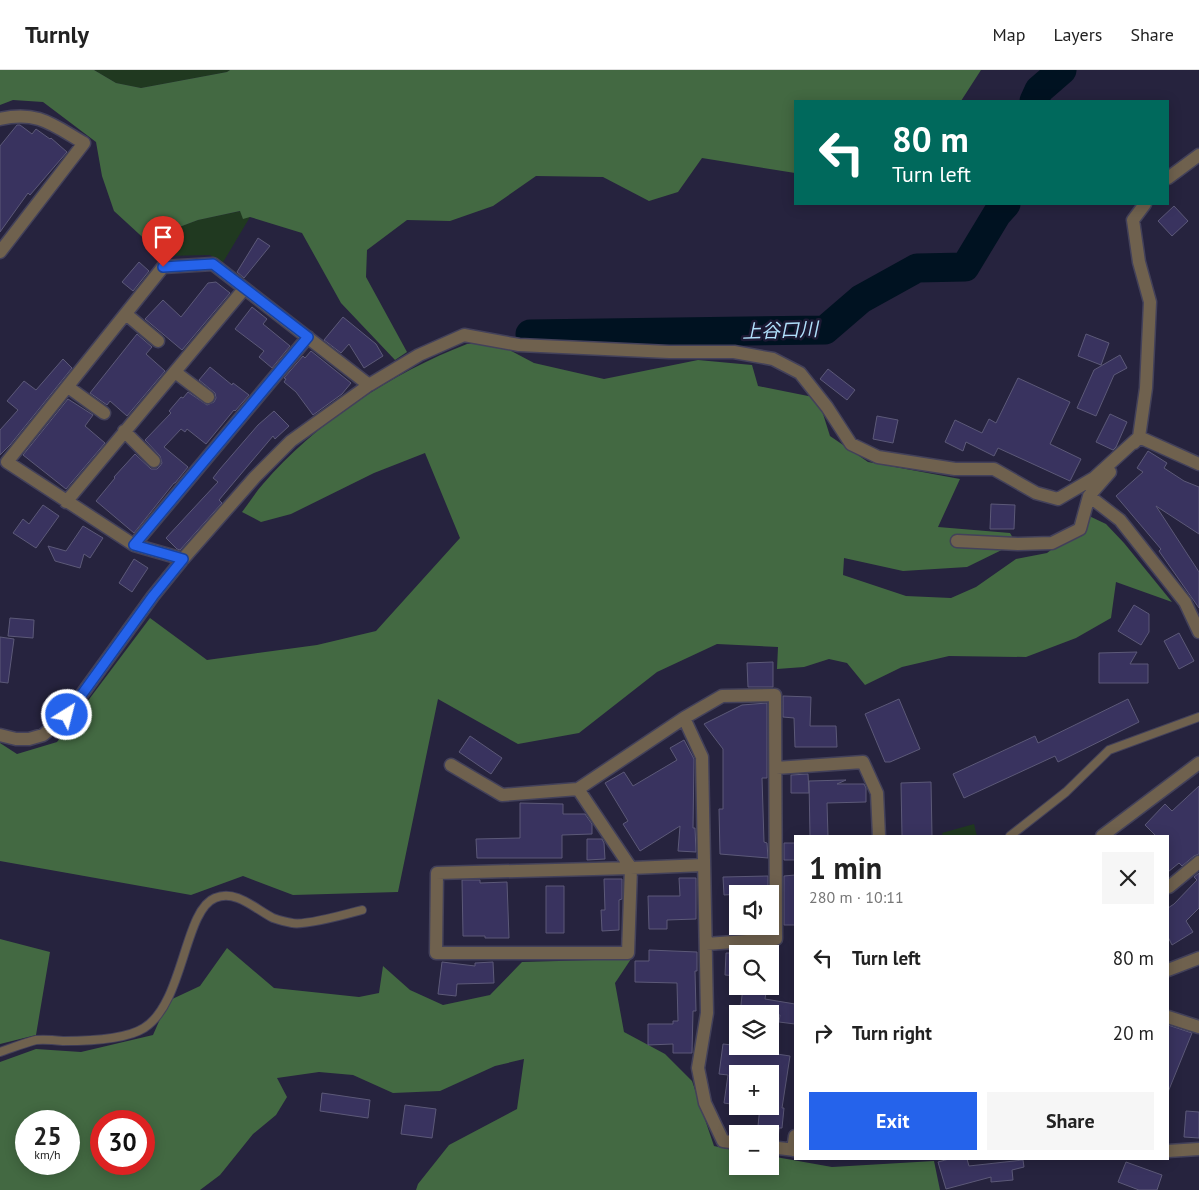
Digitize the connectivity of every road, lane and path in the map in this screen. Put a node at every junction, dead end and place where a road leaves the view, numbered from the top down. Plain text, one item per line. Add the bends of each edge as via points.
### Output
1 (0, 119) edge
2 (1199, 155) edge
3 (1169, 177) edge
4 (1144, 205) edge
5 (0, 252) edge
6 (244, 288) junction
7 (126, 314) junction
8 (308, 337) junction
9 (158, 341) dead end
10 (175, 372) junction
11 (369, 384) junction
12 (68, 387) junction
13 (208, 397) dead end
14 (104, 414) dead end
15 (124, 431) junction
16 (1138, 437) junction
17 (154, 461) dead end
18 (1199, 464) edge
19 (1089, 496) junction
20 (66, 502) junction
21 (957, 541) dead end
22 (134, 545) junction
23 (183, 559) junction
24 (1199, 632) edge
25 (1199, 717) edge
26 (684, 718) junction
27 (0, 734) edge
28 (1199, 763) edge
29 (451, 765) dead end
30 (776, 768) junction
31 (578, 789) junction
32 (879, 835) edge
33 (1011, 835) edge
34 (1103, 835) edge
35 (1199, 862) edge
36 (704, 865) junction
37 (631, 868) junction
38 (1169, 886) edge
39 (362, 910) dead end
40 (706, 944) junction
41 (1199, 958) edge
42 (1169, 970) edge
43 (1169, 1017) edge
44 (1199, 1027) edge
45 (0, 1052) edge
46 (729, 1142) edge
47 (779, 1148) edge
48 (1199, 1149) edge
49 (794, 1150) edge
50 (1169, 1151) edge

1 - 5 street via 16,115 33,117 84,143
2 - 3 street
4 - 16 street via 1133,220 1139,262 1150,302 1146,388
6 - 7 street via 213,264 163,267
6 - 8 street
6 - 10 street
7 - 9 street
7 - 12 street
8 - 11 street
8 - 22 street
10 - 13 street
10 - 15 street
11 - 16 street via 464,335 519,345 734,352 774,359 800,374 851,444 878,457 955,469 994,470 1036,493 1058,499 1094,478
11 - 23 street via 291,441
12 - 14 street
12 - 20 street via 7,462
15 - 17 street
15 - 20 street
16 - 18 street
16 - 19 street
19 - 21 street via 1080,529 1052,543
19 - 24 street via 1120,520 1185,602
20 - 22 street
22 - 23 street
23 - 27 street via 67,715 43,735 16,739
25 - 33 lane via 1109,750 1066,792
26 - 30 street via 722,696 776,694
26 - 31 street
26 - 36 street via 702,757
28 - 34 street
29 - 31 street via 502,795
30 - 32 street via 863,762 877,793
30 - 40 street via 776,939
31 - 37 street
35 - 38 street
36 - 37 street
36 - 40 street
37 - 37 street via 628,952 436,953 436,872
39 - 45 lane via 294,924 275,918 236,897 215,898 206,903 197,916 175,985 145,1028 91,1041 37,1040
40 - 46 street via 707,1013 698,1068 705,1102 723,1141
41 - 42 street
43 - 44 street
47 - 49 street
48 - 50 street

